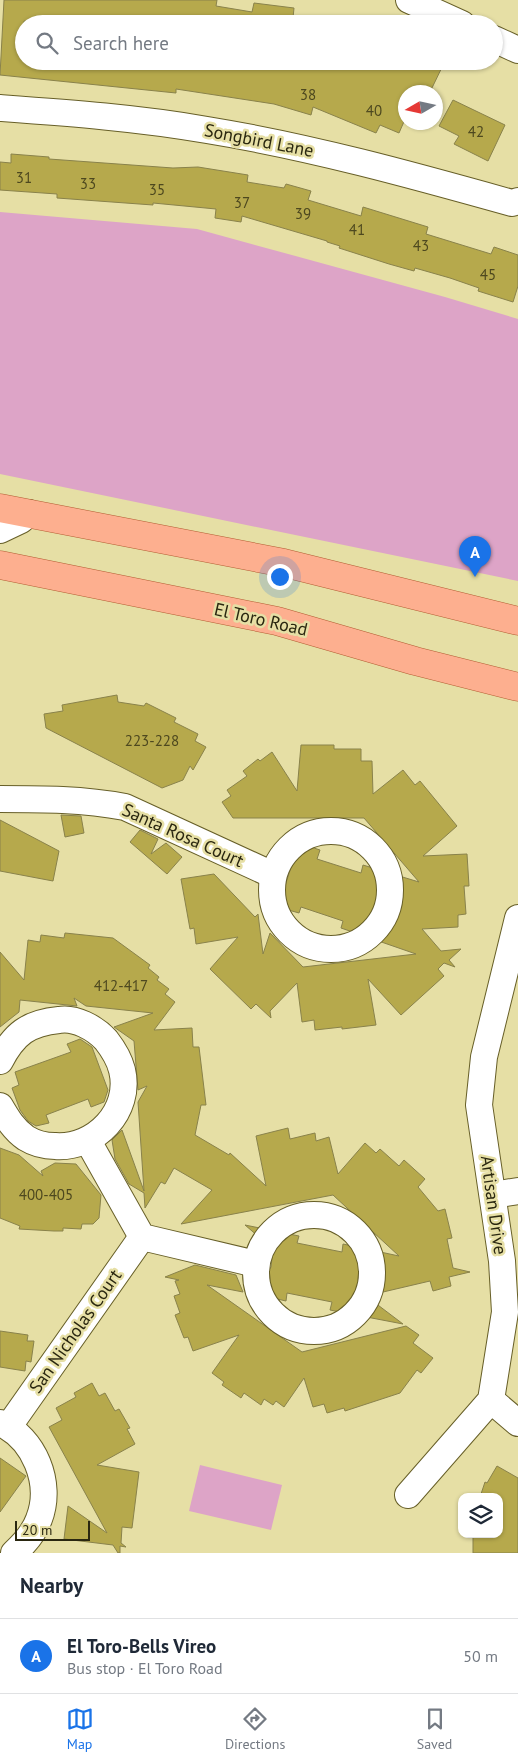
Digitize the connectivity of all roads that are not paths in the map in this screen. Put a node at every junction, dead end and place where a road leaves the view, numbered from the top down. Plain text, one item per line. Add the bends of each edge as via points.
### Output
1 (414, 1) edge
2 (443, 15) edge
3 (503, 43) edge
4 (518, 50) edge
5 (0, 108) edge
6 (515, 202) edge
7 (0, 508) edge
8 (29, 514) junction
9 (0, 530) edge
10 (0, 564) edge
11 (518, 621) edge
12 (518, 687) edge
13 (0, 799) edge
14 (274, 875) junction
15 (518, 918) edge
16 (0, 1061) edge
17 (0, 1106) edge
18 (88, 1141) junction
19 (518, 1191) edge
20 (493, 1195) junction
21 (142, 1237) junction
22 (256, 1264) junction
23 (490, 1400) junction
24 (518, 1423) edge
25 (4, 1424) edge
26 (408, 1495) dead end
27 (14, 1553) edge

1 - 2 street
3 - 4 street
5 - 6 street, Songbird Lane via 111,117 207,130 319,152
7 - 8 main road
8 - 9 street
8 - 11 main road via 284,563
10 - 12 main road, El Toro Road via 277,622
13 - 14 street, Santa Rosa Court via 65,799 125,807
14 - 14 street via 272,895 276,914 287,931 302,943 321,950 340,950 359,944 375,932 386,915 391,896 389,876 382,858 368,843 351,834 332,830 312,833 295,842 281,857
15 - 20 street, Artisan Drive via 484,1057 479,1105
16 - 18 street via 8,1045 23,1030 42,1022 63,1019 83,1024 101,1034 114,1050 122,1070 123,1091 117,1111 105,1128
17 - 18 street via 10,1124 26,1138 46,1146 67,1147
18 - 21 street
19 - 20 street
20 - 23 street, Artisan Drive via 506,1312
21 - 22 street
21 - 25 street, San Nicholas Court
22 - 22 street via 257,1285 264,1304 278,1319 296,1329 316,1332 336,1328 353,1317 366,1302 373,1282 367,1246 356,1231 341,1220 323,1215 305,1215 287,1221 272,1232
23 - 24 street
23 - 26 street
25 - 27 street, San Nicholas Court via 27,1444 40,1466 44,1492 40,1517 28,1540

